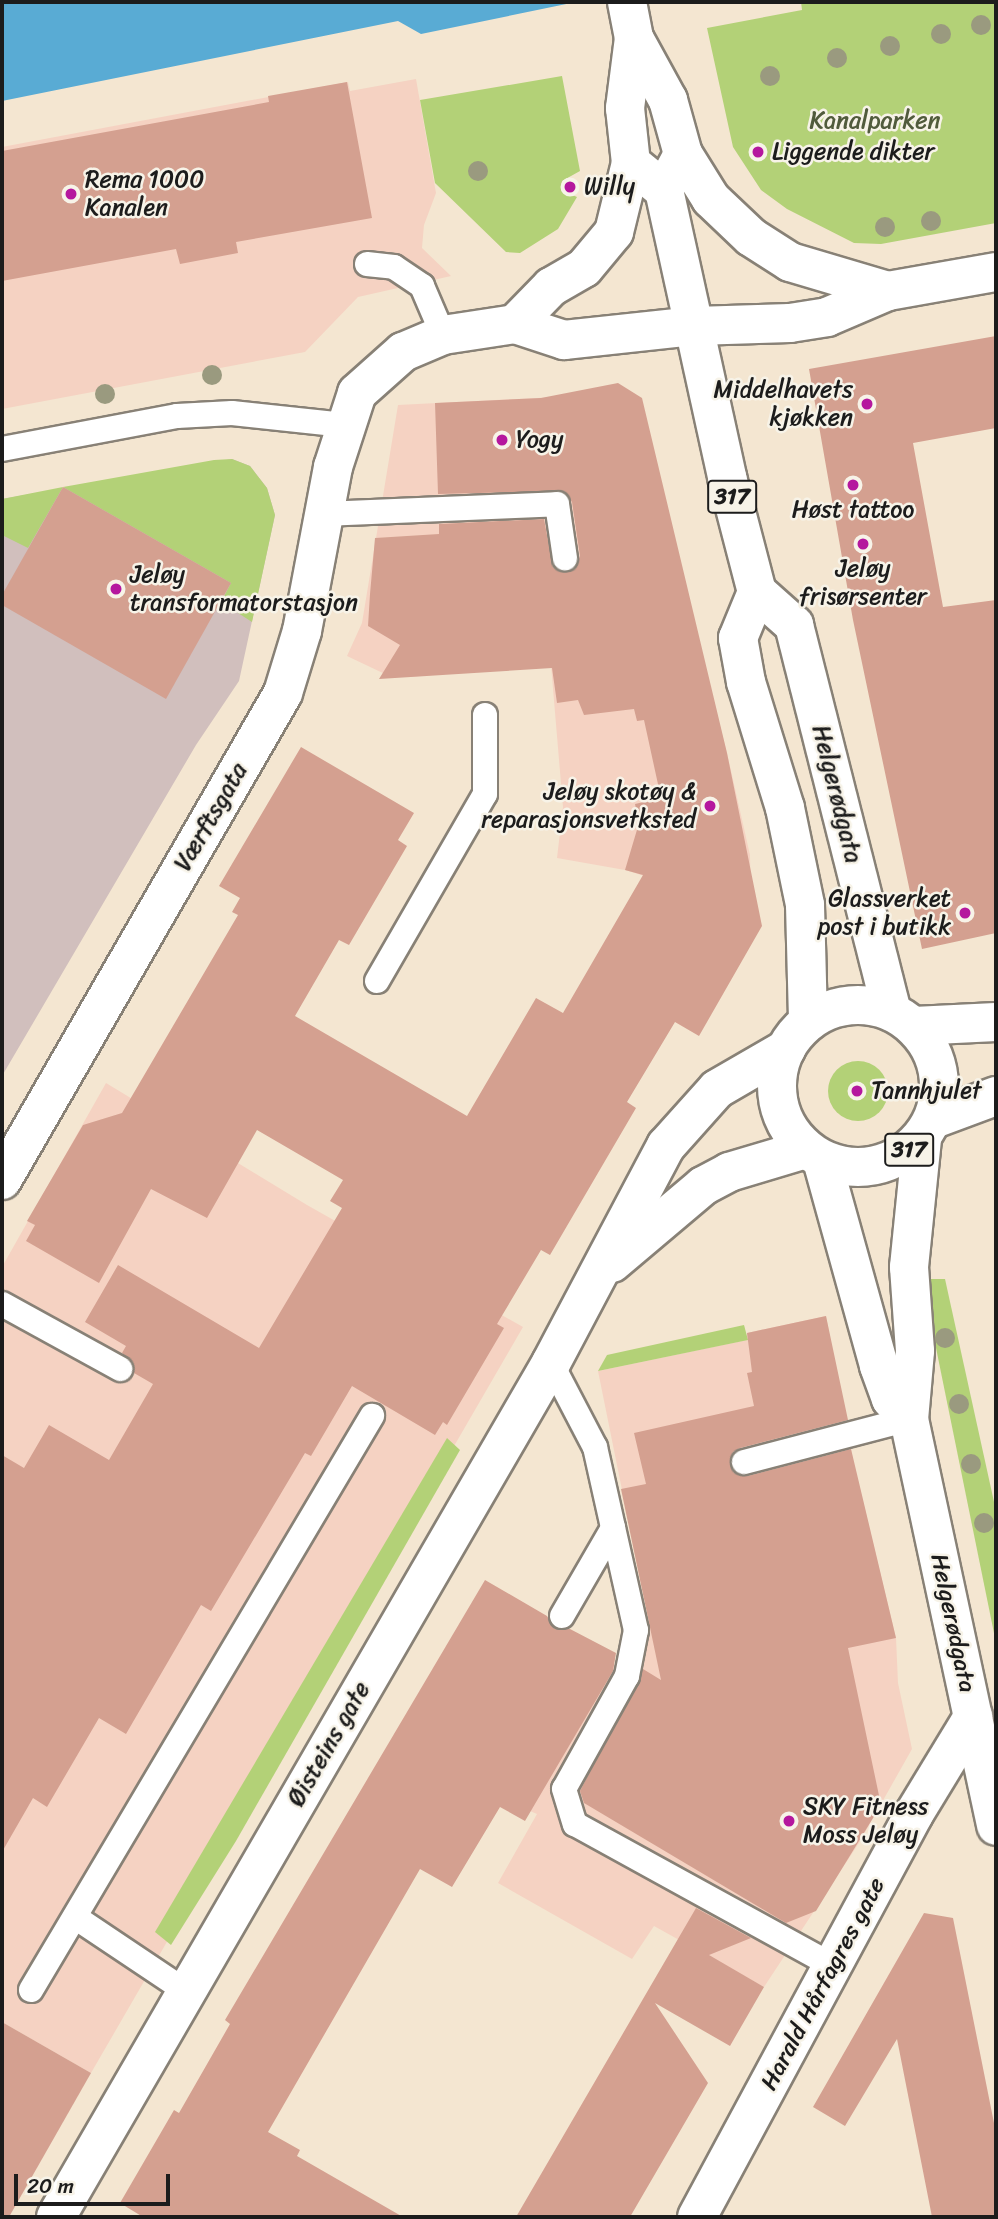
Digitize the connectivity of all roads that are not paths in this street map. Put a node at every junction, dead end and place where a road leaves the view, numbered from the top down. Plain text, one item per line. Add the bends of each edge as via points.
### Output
1 (630, 20) edge
2 (683, 154) junction
3 (631, 163) junction
4 (664, 190) junction
5 (368, 264) dead end
6 (996, 272) edge
7 (888, 291) junction
8 (515, 324) junction
9 (695, 326) junction
10 (443, 335) junction
11 (345, 425) junction
12 (2, 449) edge
13 (323, 514) junction
14 (565, 558) dead end
15 (757, 592) junction
16 (485, 715) dead end
17 (377, 981) dead end
18 (903, 1019) junction
19 (996, 1022) edge
20 (797, 1036) junction
21 (996, 1096) edge
22 (928, 1129) junction
23 (814, 1154) junction
24 (2, 1180) edge
25 (603, 1272) junction
26 (2, 1304) edge
27 (551, 1363) junction
28 (120, 1369) dead end
29 (372, 1416) dead end
30 (909, 1419) junction
31 (744, 1462) dead end
32 (613, 1528) junction
33 (562, 1616) dead end
34 (973, 1717) junction
35 (996, 1826) edge
36 (75, 1917) junction
37 (834, 1966) junction
38 (31, 1990) dead end
39 (187, 1992) junction
40 (56, 2217) edge
41 (696, 2217) edge

1 - 2 street via 671,112
1 - 3 street via 625,122
2 - 4 street
2 - 7 street via 711,199 751,237 790,262
3 - 4 street
3 - 8 street via 614,232 584,268 551,286
4 - 9 street, 317
5 - 10 lane via 394,267 422,286
6 - 7 street
7 - 9 street, Værftsgata via 827,317
8 - 9 street, Værftsgata via 564,340
8 - 10 street, Værftsgata
9 - 15 street, 317
10 - 11 street, Værftsgata via 403,352 378,373 357,393
11 - 12 lane via 232,413 177,416
11 - 13 street, Værftsgata
13 - 14 lane via 557,504
13 - 24 street, Værftsgata via 302,631 283,693
15 - 18 street, Helgerødgata / 317 via 794,625
15 - 20 street, 317 via 738,638 746,682 785,808 806,905
16 - 17 lane via 485,794
18 - 19 street
18 - 20 street via 868,1005 845,1006
18 - 22 street, 317 via 938,1067 941,1088
20 - 23 street, 317 via 776,1086 790,1133
20 - 25 street, Øisteins gate via 717,1090 666,1146 632,1206
21 - 22 street
22 - 23 street, 317 via 903,1155 867,1168
22 - 30 street, Helgerødgata / 317 via 909,1267 915,1352
23 - 25 street, Øisteins gate via 729,1172 703,1186
23 - 30 street, Helgerødgata / 317 via 879,1366 891,1399
25 - 27 street, Øisteins gate
26 - 28 lane
27 - 32 lane via 595,1447
27 - 39 street, Øisteins gate
29 - 36 lane
30 - 31 lane
30 - 34 street, Helgerødgata / 317
32 - 33 lane
32 - 37 lane via 636,1630 626,1676 564,1789 575,1824
34 - 35 street, Helgerødgata / 317
34 - 37 street, Harald Hårfagres gate via 914,1814
36 - 38 lane
36 - 39 lane
37 - 41 street, Harald Hårfagres gate
39 - 40 street, Øisteins gate

